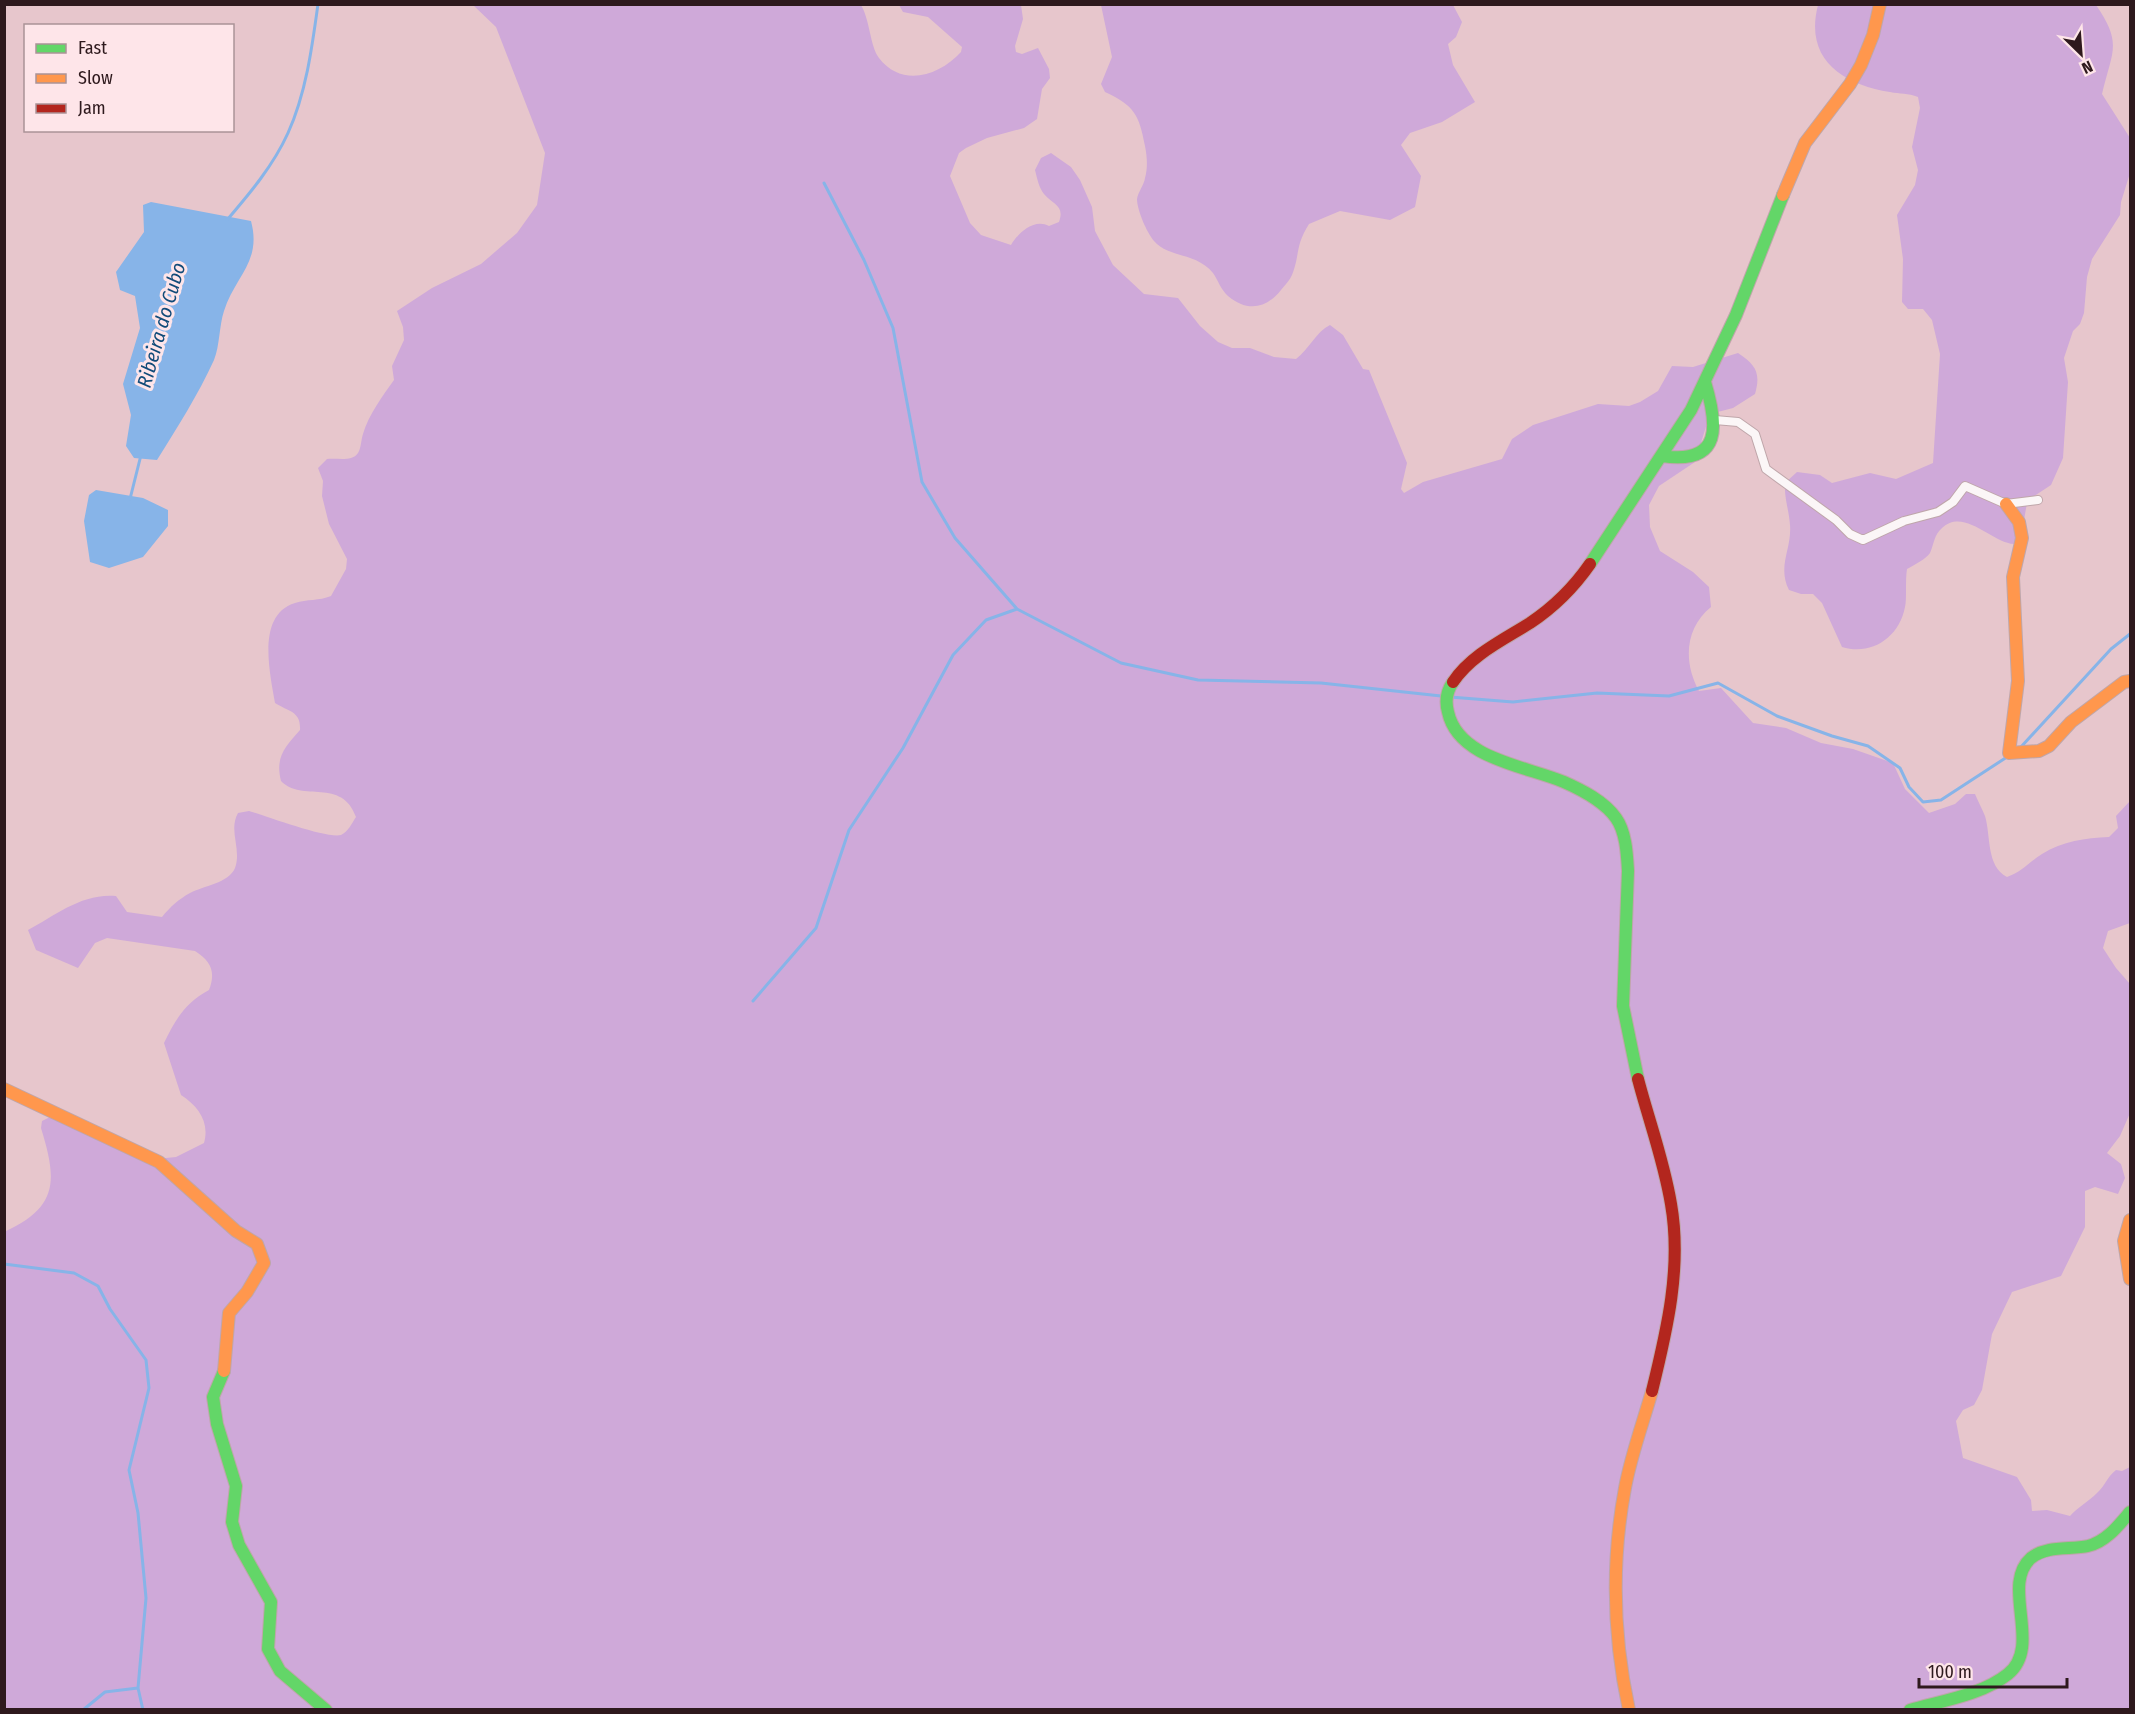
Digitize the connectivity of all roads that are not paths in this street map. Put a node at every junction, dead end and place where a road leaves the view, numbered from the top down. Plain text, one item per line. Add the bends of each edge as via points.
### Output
1 (1880, 4) edge
2 (1705, 382) junction
3 (1714, 420) junction
4 (1662, 456) junction
5 (2038, 500) dead end
6 (2006, 504) junction
7 (2130, 681) edge
8 (4, 1089) edge
9 (2130, 1220) edge
10 (2130, 1279) edge
11 (2130, 1512) edge
12 (326, 1710) edge
13 (1629, 1710) edge
14 (1910, 1710) edge

1 - 2 main road via 1865,57 1800,153
2 - 3 main road
2 - 4 main road
3 - 4 main road via 1716,427 1708,445 1696,454 1677,459
3 - 6 street via 1738,422 1755,434 1766,469 1863,540 1904,521 1938,512 1953,502 1965,486
4 - 13 main road via 1576,582 1546,612 1462,669 1449,684 1445,702 1447,719 1455,733 1469,744 1590,794 1612,811 1627,843 1622,943 1626,1027 1670,1185 1676,1261 1667,1332 1624,1494 1614,1610 1617,1655
5 - 6 street
6 - 7 main road via 2019,522 2022,538 2013,577 2018,681 2009,753 2039,751 2049,746 2071,722
8 - 12 main road via 159,1162 236,1231 257,1244 264,1263 230,1313 224,1371 213,1397 236,1486 232,1521 239,1545 271,1602 268,1649 280,1671
9 - 10 main road via 2124,1229 2123,1245
11 - 14 main road via 2109,1536 2090,1546 2039,1553 2026,1564 2020,1578 2022,1644 2016,1667 2004,1678

